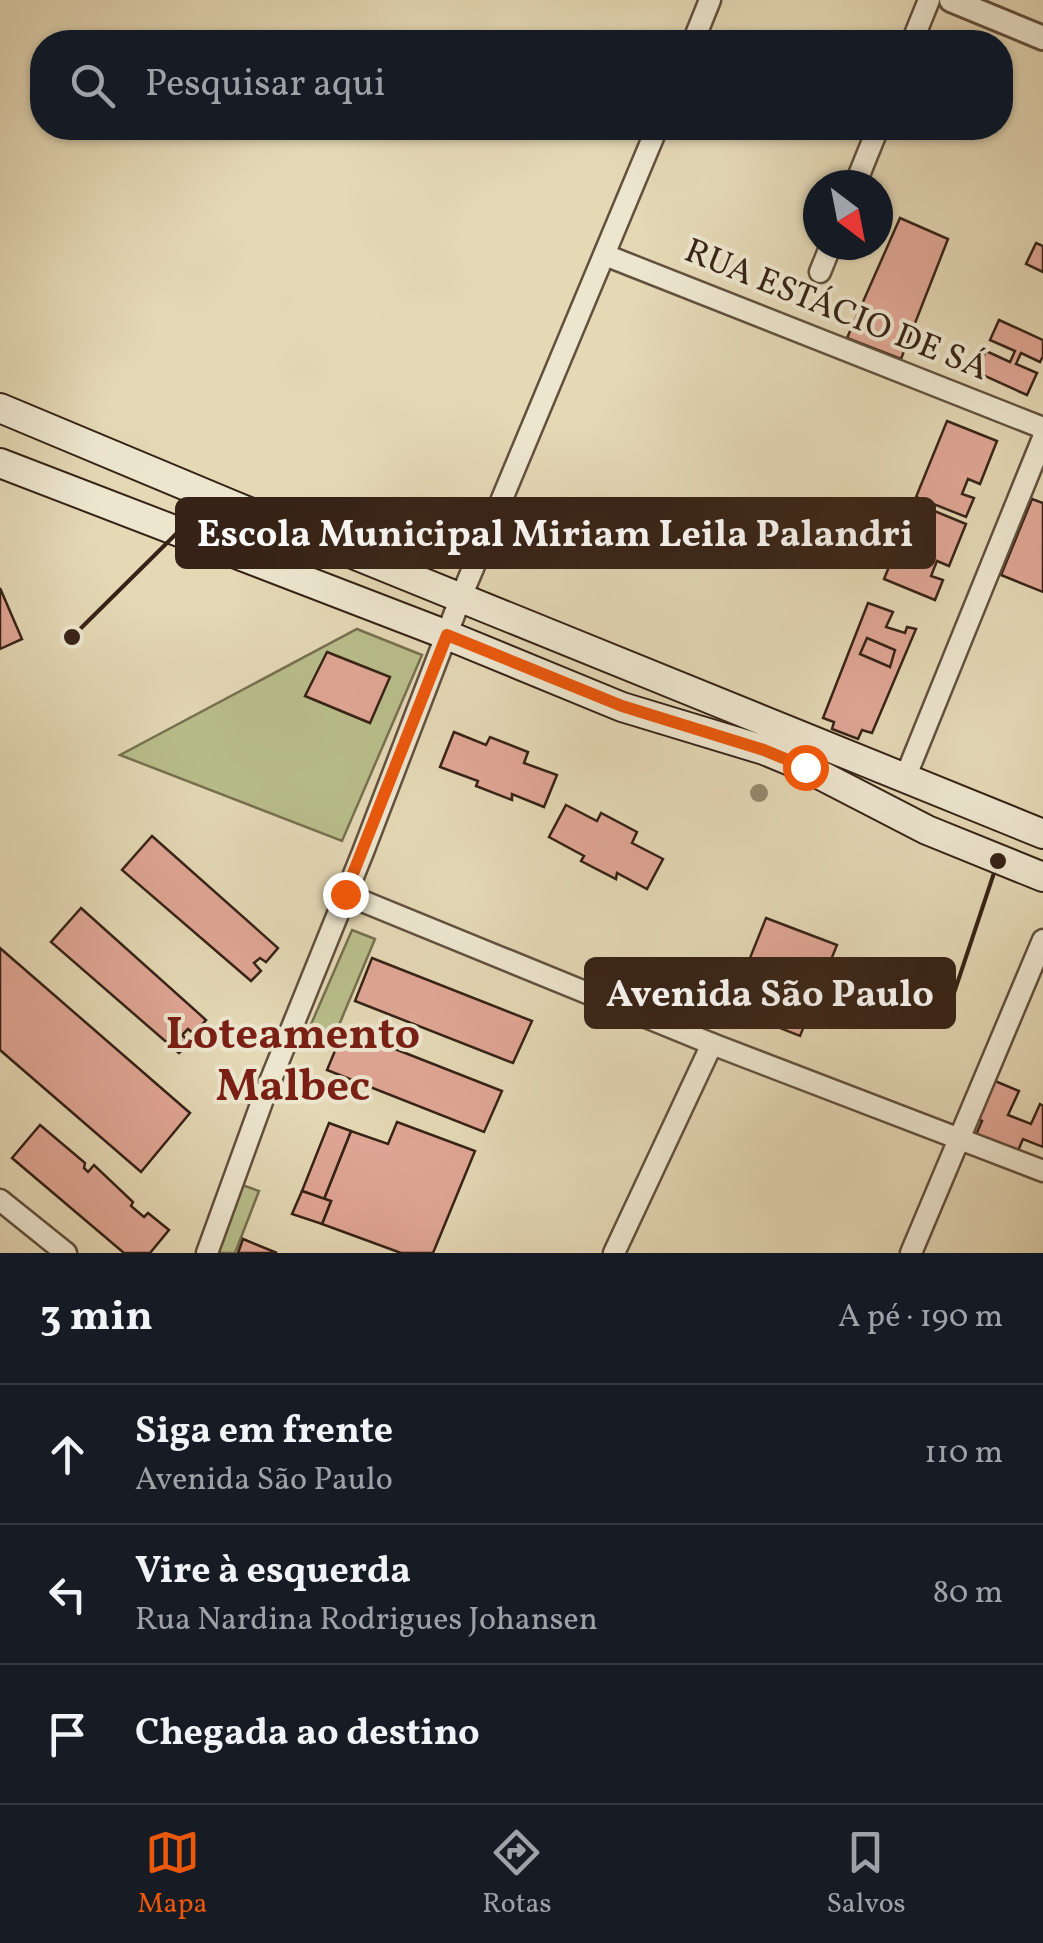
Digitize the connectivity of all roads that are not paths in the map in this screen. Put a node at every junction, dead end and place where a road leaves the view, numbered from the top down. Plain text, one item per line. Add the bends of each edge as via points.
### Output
1 (710, 0) edge
2 (929, 0) edge
3 (951, 0) edge
4 (697, 30) edge
5 (917, 30) edge
6 (1043, 38) edge
7 (652, 140) edge
8 (873, 140) edge
9 (861, 170) edge
10 (604, 254) junction
11 (825, 260) edge
12 (820, 272) dead end
13 (0, 408) edge
14 (1043, 428) edge
15 (1043, 438) edge
16 (0, 464) edge
17 (462, 597) junction
18 (447, 635) junction
19 (905, 778) junction
20 (1043, 834) edge
21 (1043, 877) edge
22 (345, 894) junction
23 (1043, 940) edge
24 (712, 1044) junction
25 (958, 1138) junction
26 (1043, 1170) edge
27 (0, 1200) edge
28 (66, 1253) edge
29 (207, 1253) edge
30 (614, 1253) edge
31 (911, 1253) edge

1 - 4 street
2 - 5 street
3 - 6 street
7 - 10 street
8 - 9 street
10 - 14 street, RUA ESTÁCIO DE SÁ
10 - 17 street
11 - 12 street
13 - 17 main road
15 - 19 street
16 - 18 main road
17 - 18 street
17 - 19 main road
18 - 21 main road via 622,706 764,750 927,830
18 - 22 street
19 - 20 main road
22 - 24 street
22 - 29 street
23 - 25 street
24 - 25 street
24 - 30 street
25 - 26 street
25 - 31 street
27 - 28 street

